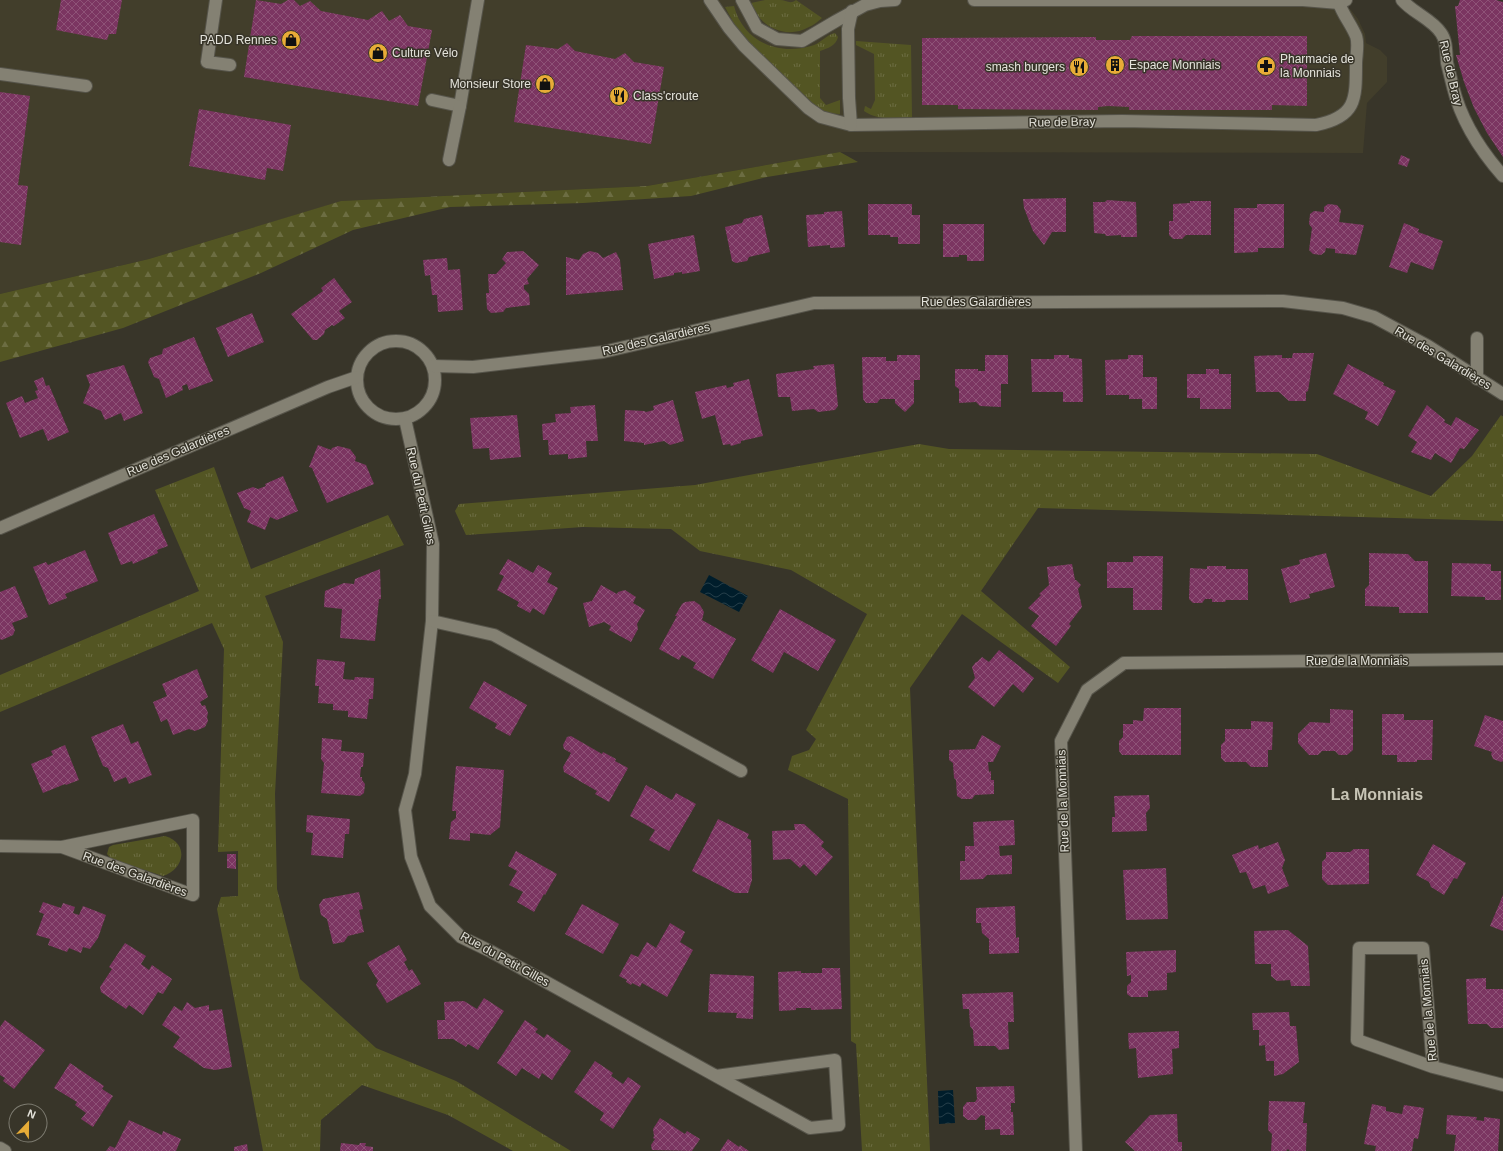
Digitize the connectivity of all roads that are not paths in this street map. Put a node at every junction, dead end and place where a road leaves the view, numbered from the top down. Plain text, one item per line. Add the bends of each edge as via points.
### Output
1 (216, 0) edge
2 (478, 0) edge
3 (710, 0) edge
4 (742, 0) edge
5 (895, 0) edge
6 (974, 0) edge
7 (1402, 0) edge
8 (1343, 1) edge
9 (852, 11) junction
10 (230, 65) dead end
11 (0, 74) edge
12 (86, 86) dead end
13 (432, 100) dead end
14 (460, 106) junction
15 (851, 125) junction
16 (449, 160) dead end
17 (1503, 176) edge
18 (1477, 338) dead end
19 (433, 366) junction
20 (357, 376) junction
21 (1477, 379) junction
22 (1503, 394) edge
23 (405, 419) junction
24 (0, 528) edge
25 (432, 621) junction
26 (1503, 659) edge
27 (741, 771) dead end
28 (0, 846) edge
29 (62, 847) junction
30 (1433, 1067) junction
31 (716, 1076) junction
32 (1503, 1085) edge
33 (0, 1148) edge
34 (5, 1151) edge
35 (1076, 1151) edge

1 - 10 street via 207,62
2 - 14 street
3 - 15 street, Rue de Bray via 728,28 744,46 808,108 821,117
4 - 9 street via 757,28 777,39 802,42
5 - 9 street via 880,1
6 - 8 street, Rue de Bray
7 - 17 street, Rue de Bray via 1442,34 1460,111 1470,131
8 - 15 street, Rue de Bray via 1342,14 1356,38 1356,91 1351,105 1342,116 1331,122 1316,124 1122,121
9 - 15 street via 848,29
11 - 12 street
13 - 14 street
14 - 16 street
18 - 21 street
19 - 20 street via 426,354 416,346 390,341 378,345 368,353 360,364
19 - 21 street, Rue des Galardières via 473,367 603,352 814,303 1283,301 1343,308 1374,318 1428,346
19 - 23 street via 434,392 427,404
20 - 23 street via 358,391 365,404 376,414 390,419
20 - 24 street, Rue des Galardières
21 - 22 street, Rue des Galardières
23 - 25 street, Rue du Petit Gilles via 432,544
25 - 27 street via 494,635
25 - 31 street, Rue du Petit Gilles via 415,774 405,810 411,857 430,906 461,937
26 - 35 street, Rue de la Monniais via 1124,663 1087,690 1061,741
28 - 29 street, Rue des Galardières
29 - 29 street, Rue des Galardières via 186,892 193,895 193,820
30 - 30 street, Rue de la Monniais via 1357,1040 1359,948 1423,948
30 - 32 street, Rue de la Monniais
31 - 31 street, Rue du Petit Gilles via 810,1128 839,1126 835,1060
33 - 34 street

